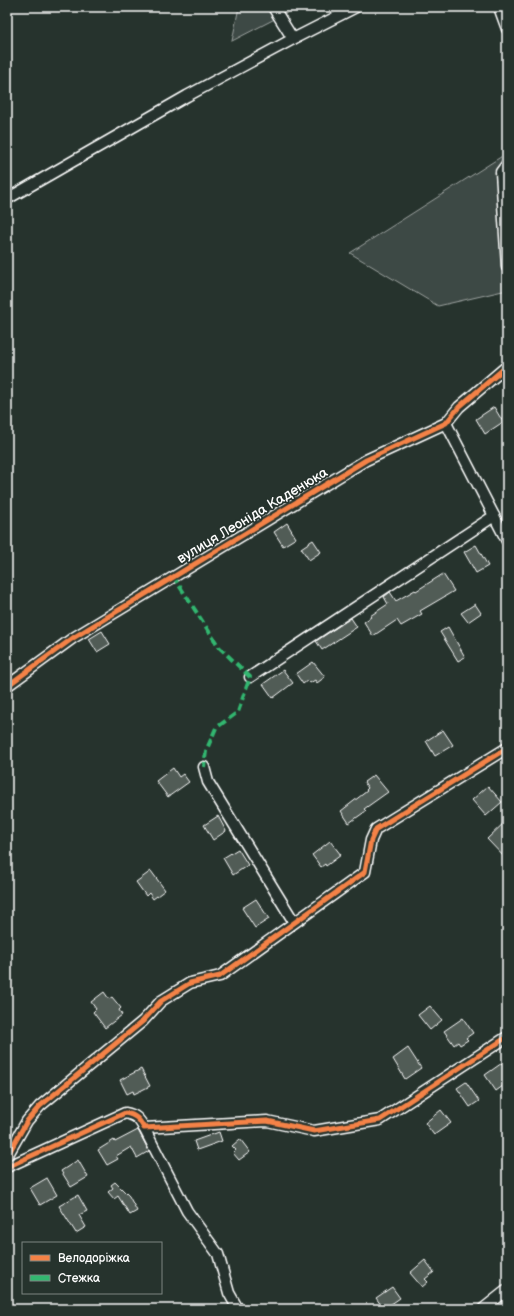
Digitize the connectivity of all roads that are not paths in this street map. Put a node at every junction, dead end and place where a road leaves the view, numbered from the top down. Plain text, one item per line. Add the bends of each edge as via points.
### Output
1 (273, 7) edge
2 (356, 7) edge
3 (499, 7) edge
4 (507, 29) edge
5 (293, 39) junction
6 (507, 164) edge
7 (7, 199) edge
8 (507, 266) edge
9 (507, 366) edge
10 (446, 424) junction
11 (494, 516) junction
12 (507, 541) edge
13 (250, 677) dead end
14 (7, 686) edge
15 (507, 748) edge
16 (204, 767) dead end
17 (294, 922) junction
18 (507, 1037) edge
19 (144, 1128) junction
20 (7, 1156) edge
21 (7, 1167) edge
22 (507, 1290) edge
23 (238, 1309) edge
24 (483, 1309) edge

1 - 5 street
2 - 5 street
3 - 4 street
5 - 7 street via 187,96
6 - 8 street via 501,172
9 - 10 street via 458,407
10 - 11 street
10 - 14 street, вулиця Леоніда Каденюка via 352,468 72,638
11 - 12 street
11 - 13 street
15 - 17 street via 376,829 371,840 365,872
16 - 17 street via 208,782
17 - 20 street via 220,976 190,983 161,1001 142,1021 40,1106 26,1121
18 - 19 street via 380,1120 314,1131 267,1121
19 - 21 street via 140,1119 133,1114 125,1114
19 - 23 street via 187,1211 218,1254 229,1293
22 - 24 street

